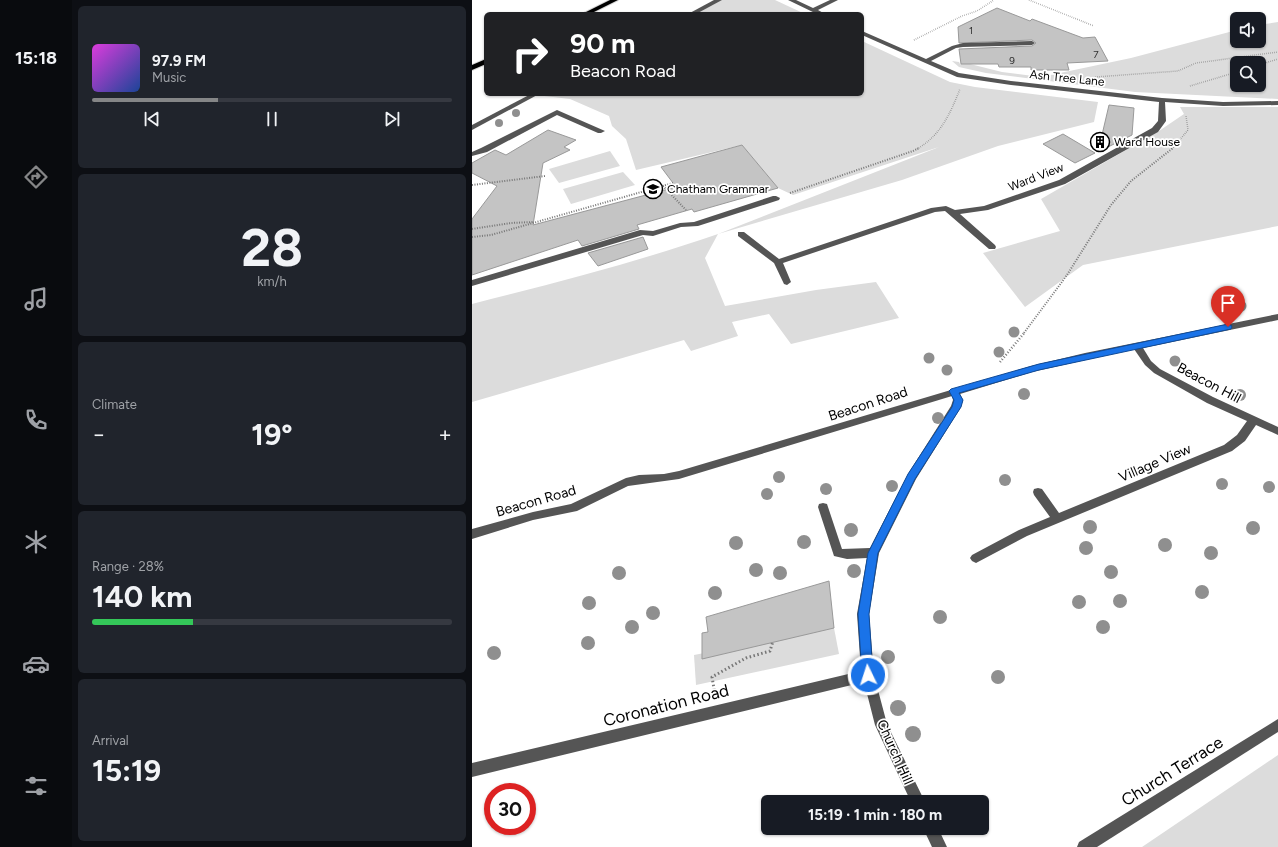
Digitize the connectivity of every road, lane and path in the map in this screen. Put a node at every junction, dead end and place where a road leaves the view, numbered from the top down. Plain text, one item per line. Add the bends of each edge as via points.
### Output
1 (615, 0) edge
2 (719, 0) edge
3 (791, 0) edge
4 (835, 0) edge
5 (994, 0) edge
6 (1029, 0) edge
7 (812, 10) junction
8 (589, 12) edge
9 (695, 12) edge
10 (817, 12) edge
11 (1094, 26) dead end
12 (864, 33) edge
13 (1032, 43) dead end
14 (897, 48) junction
15 (1278, 52) edge
16 (1278, 59) edge
17 (927, 61) junction
18 (484, 62) edge
19 (1266, 63) edge
20 (472, 68) edge
21 (1230, 74) edge
22 (967, 76) junction
23 (1094, 77) dead end
24 (1190, 86) dead end
25 (532, 96) edge
26 (1162, 100) junction
27 (1278, 103) edge
28 (472, 128) edge
29 (601, 130) dead end
30 (472, 154) edge
31 (545, 176) dead end
32 (673, 183) dead end
33 (472, 185) edge
34 (663, 186) junction
35 (776, 198) joint
36 (954, 213) junction
37 (539, 222) junction
38 (698, 223) junction
39 (472, 229) edge
40 (741, 234) dead end
41 (472, 237) edge
42 (992, 247) dead end
43 (778, 262) junction
44 (788, 282) dead end
45 (472, 283) edge
46 (1278, 317) edge
47 (1137, 346) junction
48 (984, 382) junction
49 (954, 391) junction
50 (1253, 421) junction
51 (1278, 431) edge
52 (1038, 492) dead end
53 (823, 507) dead end
54 (1058, 519) junction
55 (472, 534) edge
56 (873, 553) junction
57 (976, 558) dead end
58 (773, 641) dead end
59 (868, 675) junction
60 (717, 711) junction
61 (1278, 726) edge
62 (472, 770) edge
63 (915, 795) edge
64 (934, 835) edge
65 (940, 847) edge
66 (1084, 847) edge

1 - 8 main road
2 - 9 street
3 - 7 street
4 - 7 street
5 - 14 path via 977,11
6 - 11 path
7 - 10 street
12 - 14 street, Ash Tree Lane
13 - 17 street via 963,44
14 - 17 street, Ash Tree Lane
15 - 23 path via 1196,63 1178,71
16 - 19 path
17 - 22 street, Ash Tree Lane
18 - 20 main road
21 - 24 path
22 - 26 street, Ash Tree Lane
22 - 35 path via 942,129 926,145
25 - 28 street
26 - 27 street, Ash Tree Lane via 1223,104
26 - 36 street, Ward View via 1159,126 1132,144 1062,182 985,208
26 - 48 path via 1180,107 1186,113 1188,130 1170,151 1131,181 1111,205 1038,316
29 - 30 street via 557,112
31 - 33 path
32 - 34 path
34 - 37 path
34 - 38 path
35 - 38 street
36 - 42 street
36 - 43 street, Ward View via 946,208 934,210
37 - 39 path via 510,222
37 - 41 path via 491,235
38 - 45 street via 680,225 653,234 643,232
40 - 43 street
43 - 44 street
46 - 47 street, Beacon Road
47 - 48 street, Beacon Road via 1039,367
47 - 50 street, Beacon Hill via 1148,363 1157,371
48 - 49 street, Beacon Road
49 - 55 street, Beacon Road via 679,475 626,482 572,508 533,516
49 - 56 street, Church Hill via 958,400 956,407 912,477
50 - 51 street, Beacon Hill
50 - 54 street, Village View via 1241,438 1228,448
52 - 54 street
53 - 56 street via 838,553
54 - 57 street, Village View via 1023,533
56 - 59 street, Church Hill via 864,614
58 - 60 path via 770,651 746,658 712,677
59 - 60 street, Coronation Road
59 - 63 street, Church Hill via 881,725
60 - 62 street, Coronation Road
61 - 66 street, Church Terrace
64 - 65 street

